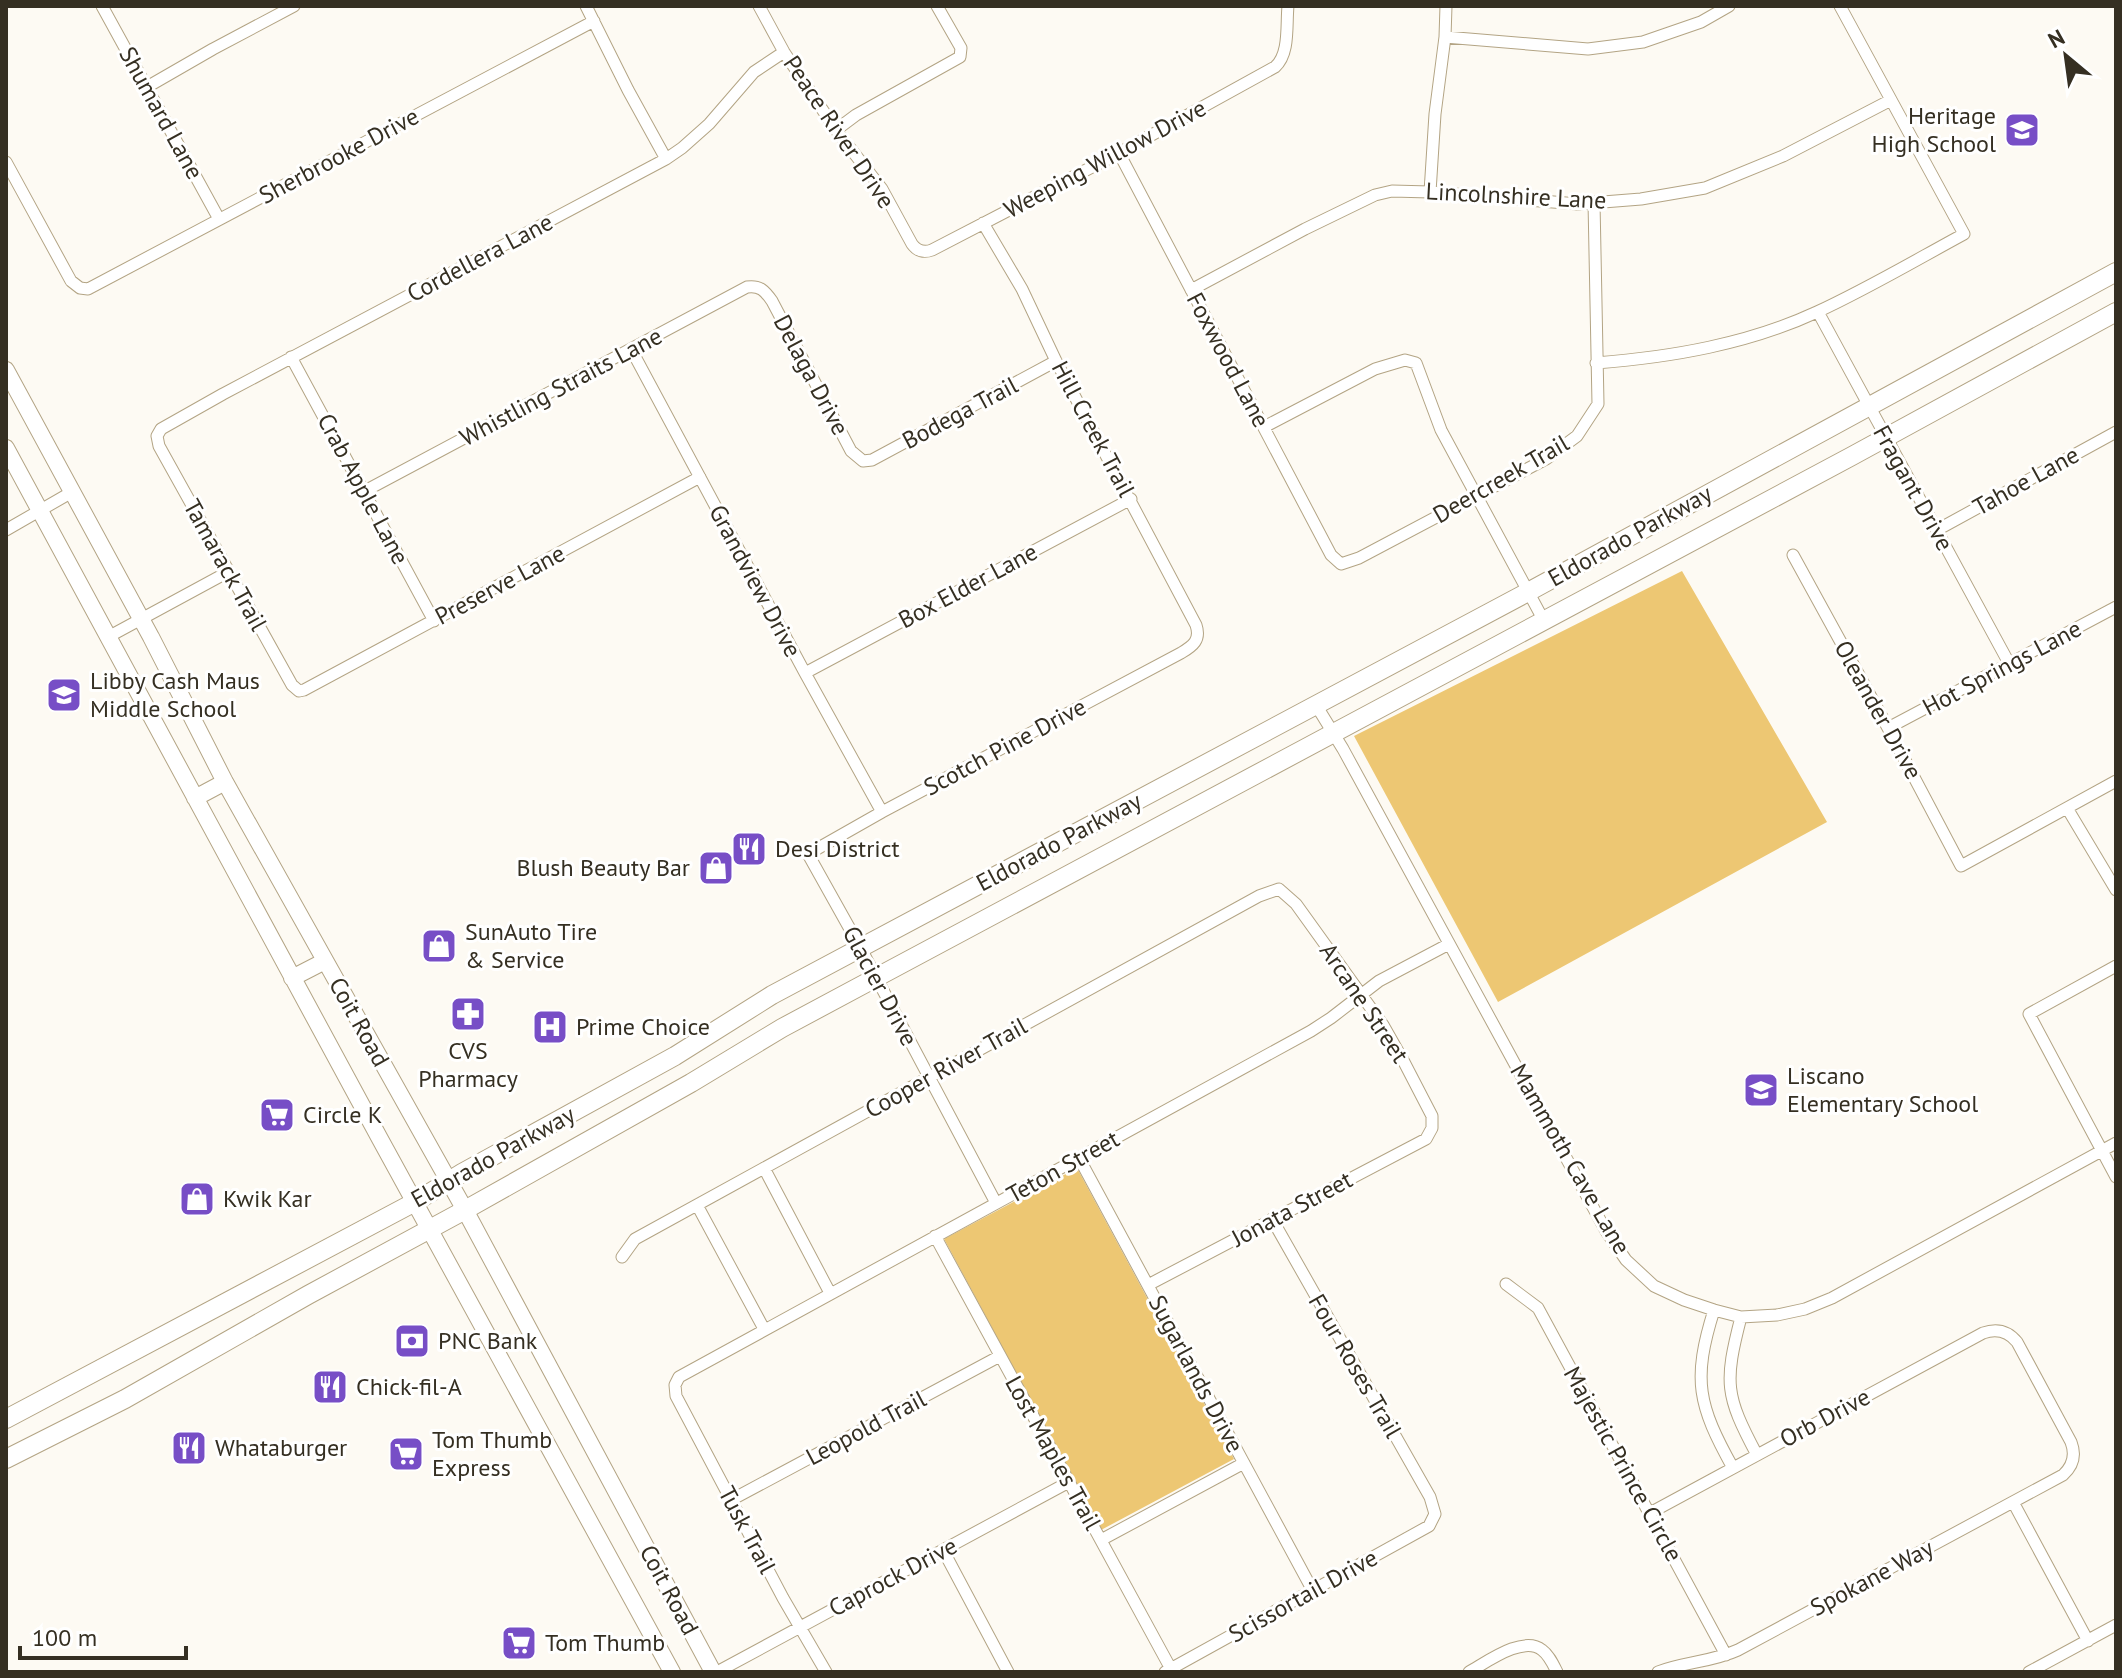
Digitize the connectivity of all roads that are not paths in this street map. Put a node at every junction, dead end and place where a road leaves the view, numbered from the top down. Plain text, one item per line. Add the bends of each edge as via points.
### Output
1 (102, 6) edge
2 (294, 6) edge
3 (586, 6) edge
4 (759, 6) edge
5 (937, 6) edge
6 (1288, 6) edge
7 (1446, 6) edge
8 (1729, 6) edge
9 (1840, 6) edge
10 (594, 21) junction
11 (1445, 37) junction
12 (784, 52) junction
13 (147, 87) junction
14 (1891, 100) junction
15 (836, 130) junction
16 (1119, 153) junction
17 (666, 159) junction
18 (6, 162) edge
19 (1430, 192) junction
20 (1594, 202) junction
21 (219, 219) junction
22 (983, 223) junction
23 (925, 252) joint
24 (2116, 272) edge
25 (759, 288) joint
26 (1191, 290) junction
27 (2050, 308) junction
28 (1818, 312) junction
29 (2116, 312) edge
30 (2067, 339) junction
31 (631, 349) junction
32 (291, 357) junction
33 (1056, 361) junction
34 (1596, 363) junction
35 (6, 370) edge
36 (1869, 407) junction
37 (1264, 427) junction
38 (2116, 432) edge
39 (157, 436) joint
40 (1885, 438) junction
41 (6, 448) edge
42 (863, 461) joint
43 (700, 477) junction
44 (72, 492) junction
45 (363, 492) junction
46 (1477, 495) junction
47 (1131, 499) junction
48 (40, 511) junction
49 (6, 530) edge
50 (1937, 530) junction
51 (1793, 555) dead end
52 (1341, 564) joint
53 (228, 572) junction
54 (1528, 592) junction
55 (2116, 607) edge
56 (141, 619) junction
57 (434, 621) junction
58 (1544, 621) junction
59 (108, 637) junction
60 (1198, 637) joint
61 (2010, 665) junction
62 (805, 673) junction
63 (299, 691) joint
64 (1316, 705) junction
65 (1888, 728) junction
66 (1334, 733) junction
67 (2116, 781) edge
68 (225, 782) junction
69 (195, 798) junction
70 (2067, 808) junction
71 (882, 812) junction
72 (808, 854) joint
73 (1279, 889) joint
74 (2116, 890) edge
75 (1449, 944) junction
76 (860, 947) junction
77 (325, 961) junction
78 (2116, 966) edge
79 (292, 978) junction
80 (875, 978) junction
81 (1361, 995) junction
82 (675, 1056) junction
83 (929, 1077) junction
84 (691, 1083) junction
85 (1432, 1128) joint
86 (2116, 1143) edge
87 (2102, 1150) junction
88 (1079, 1158) junction
89 (764, 1168) junction
90 (2116, 1177) edge
91 (448, 1182) junction
92 (415, 1202) junction
93 (996, 1203) junction
94 (697, 1205) junction
95 (465, 1210) junction
96 (1272, 1219) junction
97 (430, 1228) junction
98 (935, 1236) junction
99 (622, 1257) dead end
100 (1506, 1284) dead end
101 (1148, 1285) junction
102 (830, 1293) junction
103 (1714, 1310) junction
104 (1741, 1317) junction
105 (188, 1322) junction
106 (764, 1329) junction
107 (205, 1353) junction
108 (1000, 1356) junction
109 (675, 1385) joint
110 (6, 1419) edge
111 (1757, 1455) junction
112 (6, 1459) edge
113 (2073, 1460) joint
114 (1244, 1463) junction
115 (1733, 1468) junction
116 (1069, 1482) junction
117 (731, 1500) junction
118 (2013, 1502) junction
119 (1650, 1513) junction
120 (1435, 1514) joint
121 (1101, 1540) junction
122 (943, 1550) junction
123 (1313, 1591) junction
124 (2116, 1625) edge
125 (800, 1627) junction
126 (2088, 1641) junction
127 (1726, 1655) junction
128 (1168, 1670) edge
129 (672, 1672) edge
130 (715, 1672) edge
131 (826, 1672) edge
132 (1008, 1672) edge
133 (1469, 1672) edge
134 (1557, 1672) edge
135 (1658, 1672) edge
136 (2029, 1672) edge

1 - 13 street, Shumard Lane
2 - 13 street
3 - 10 street
4 - 12 street, Peace River Drive
5 - 15 street via 962,54
6 - 16 street, Weeping Willow Drive via 1284,54 1275,67
7 - 11 street
8 - 11 street via 1643,42 1588,49
9 - 14 street
10 - 17 street
10 - 21 street, Sherbrooke Drive
11 - 19 street
12 - 15 street, Peace River Drive
12 - 17 street, Cordellera Lane via 754,72 709,124
13 - 21 street, Shumard Lane
14 - 20 street, Lincolnshire Lane via 1783,156 1705,188
14 - 28 street via 1964,234
15 - 23 street, Peace River Drive via 882,189 912,244
16 - 22 street, Weeping Willow Drive
16 - 26 street, Foxwood Lane
17 - 32 street, Cordellera Lane
18 - 21 street, Sherbrooke Drive via 71,281 84,289
19 - 20 street, Lincolnshire Lane
19 - 26 street, Lincolnshire Lane via 1392,191 1363,200
20 - 34 street, Deercreek Trail
22 - 23 street, Weeping Willow Drive
22 - 33 street, Hill Creek Trail
24 - 27 main road, Eldorado Parkway
25 - 31 street, Whistling Straits Lane via 747,287
25 - 42 street, Delaga Drive via 772,301 851,451
26 - 37 street, Foxwood Lane
27 - 30 main road
27 - 36 main road, Eldorado Parkway
28 - 34 street via 1706,349
28 - 36 street, Fragant Drive
29 - 30 main road, Eldorado Parkway
30 - 40 main road, Eldorado Parkway
31 - 43 street, Grandview Drive
31 - 45 street, Whistling Straits Lane
32 - 39 street, Cordellera Lane
32 - 45 street, Crab Apple Lane
33 - 42 street, Bodega Trail
33 - 47 street, Hill Creek Trail
34 - 46 street, Deercreek Trail via 1598,404 1577,436 1546,459
35 - 44 main road, Coit Road
36 - 40 street, Fragant Drive
36 - 54 main road, Eldorado Parkway
37 - 46 street via 1375,369 1413,362 1441,430
37 - 52 street, Foxwood Lane via 1331,555
38 - 50 street, Tahoe Lane
39 - 53 street, Tamarack Trail
40 - 50 street, Fragant Drive
40 - 58 main road, Eldorado Parkway
41 - 48 main road, Coit Road
43 - 57 street, Preserve Lane
43 - 62 street, Grandview Drive
44 - 48 street
44 - 56 main road, Coit Road
45 - 57 street, Crab Apple Lane
46 - 52 street, Deercreek Trail
46 - 54 street
47 - 60 street, Hill Creek Trail
47 - 62 street, Box Elder Lane
48 - 49 street
48 - 59 main road, Coit Road
50 - 61 street, Fragant Drive
51 - 65 street, Oleander Drive
53 - 56 street
53 - 63 street, Tamarack Trail
54 - 58 street
54 - 64 main road, Eldorado Parkway
55 - 61 street, Hot Springs Lane
56 - 59 street
56 - 68 main road, Coit Road
57 - 63 street, Preserve Lane
58 - 66 main road, Eldorado Parkway
59 - 69 main road, Coit Road
60 - 71 street, Scotch Pine Drive via 1181,653
61 - 65 street, Hot Springs Lane
62 - 71 street, Grandview Drive
64 - 66 street, Mammoth Cave Lane
64 - 76 main road, Eldorado Parkway
65 - 70 street, Oleander Drive via 1961,866
66 - 75 street, Mammoth Cave Lane
66 - 80 main road, Eldorado Parkway
67 - 70 street
68 - 69 main road
68 - 77 main road, Coit Road
69 - 79 main road, Coit Road
70 - 74 street
71 - 72 street, Scotch Pine Drive
72 - 76 street, Glacier Drive
73 - 81 street, Arcane Street via 1296,904
73 - 83 street, Cooper River Trail
75 - 81 street, Teton Street
75 - 103 street, Mammoth Cave Lane via 1626,1260 1654,1286
76 - 80 street, Glacier Drive
76 - 82 main road, Eldorado Parkway
77 - 79 main road
77 - 91 main road, Coit Road
78 - 87 street via 2029,1014
79 - 92 main road, Coit Road
80 - 83 street, Glacier Drive
80 - 84 main road, Eldorado Parkway
81 - 85 street, Arcane Street via 1404,1062 1432,1116
81 - 88 street, Teton Street via 1311,1031
82 - 84 main road
82 - 91 main road, Eldorado Parkway
83 - 89 street, Cooper River Trail
83 - 93 street, Glacier Drive
84 - 95 main road, Eldorado Parkway
85 - 96 street, Jonata Street via 1426,1139
86 - 87 street, Mammoth Cave Lane
87 - 90 street
87 - 104 street, Mammoth Cave Lane via 1832,1298 1791,1312
88 - 93 street, Teton Street
88 - 101 street, Sugarlands Drive
89 - 94 street, Cooper River Trail
89 - 102 street
91 - 92 main road, Eldorado Parkway
91 - 95 main road, Coit Road
92 - 97 main road, Coit Road
92 - 105 main road, Eldorado Parkway
93 - 98 street, Teton Street
94 - 99 street, Cooper River Trail via 635,1239
94 - 106 street
95 - 97 main road, Eldorado Parkway
95 - 130 main road, Coit Road
96 - 101 street, Jonata Street
96 - 120 street, Four Roses Trail
97 - 107 main road, Eldorado Parkway
97 - 129 main road, Coit Road
98 - 102 street, Teton Street
98 - 108 street, Lost Maples Trail
100 - 119 street, Majestic Prince Circle via 1538,1308
101 - 114 street, Sugarlands Drive
102 - 106 street, Teton Street
103 - 104 street, Mammoth Cave Lane
103 - 115 street via 1701,1386 1712,1428
104 - 111 street via 1729,1384 1737,1416
105 - 107 main road
105 - 110 main road, Eldorado Parkway
106 - 109 street, Teton Street via 686,1372
107 - 112 main road, Eldorado Parkway
108 - 116 street, Lost Maples Trail
108 - 117 street, Leopold Trail
109 - 117 street, Tusk Trail
111 - 113 street, Orb Drive via 1992,1330 2013,1337 2071,1442
111 - 115 street, Orb Drive
113 - 118 street, Spokane Way via 2063,1475
114 - 121 street
114 - 123 street, Sugarlands Drive
115 - 119 street, Orb Drive
116 - 121 street, Lost Maples Trail
116 - 122 street, Caprock Drive
117 - 125 street, Tusk Trail
118 - 126 street
118 - 127 street, Spokane Way
119 - 127 street, Majestic Prince Circle
120 - 123 street, Scissortail Drive via 1429,1526
121 - 128 street, Lost Maples Trail
122 - 125 street, Caprock Drive
122 - 132 street
123 - 128 street, Scissortail Drive
124 - 126 street
125 - 130 street, Caprock Drive
125 - 131 street, Tusk Trail
126 - 136 street
127 - 135 street, Spokane Way
133 - 134 street via 1525,1644 1547,1655

